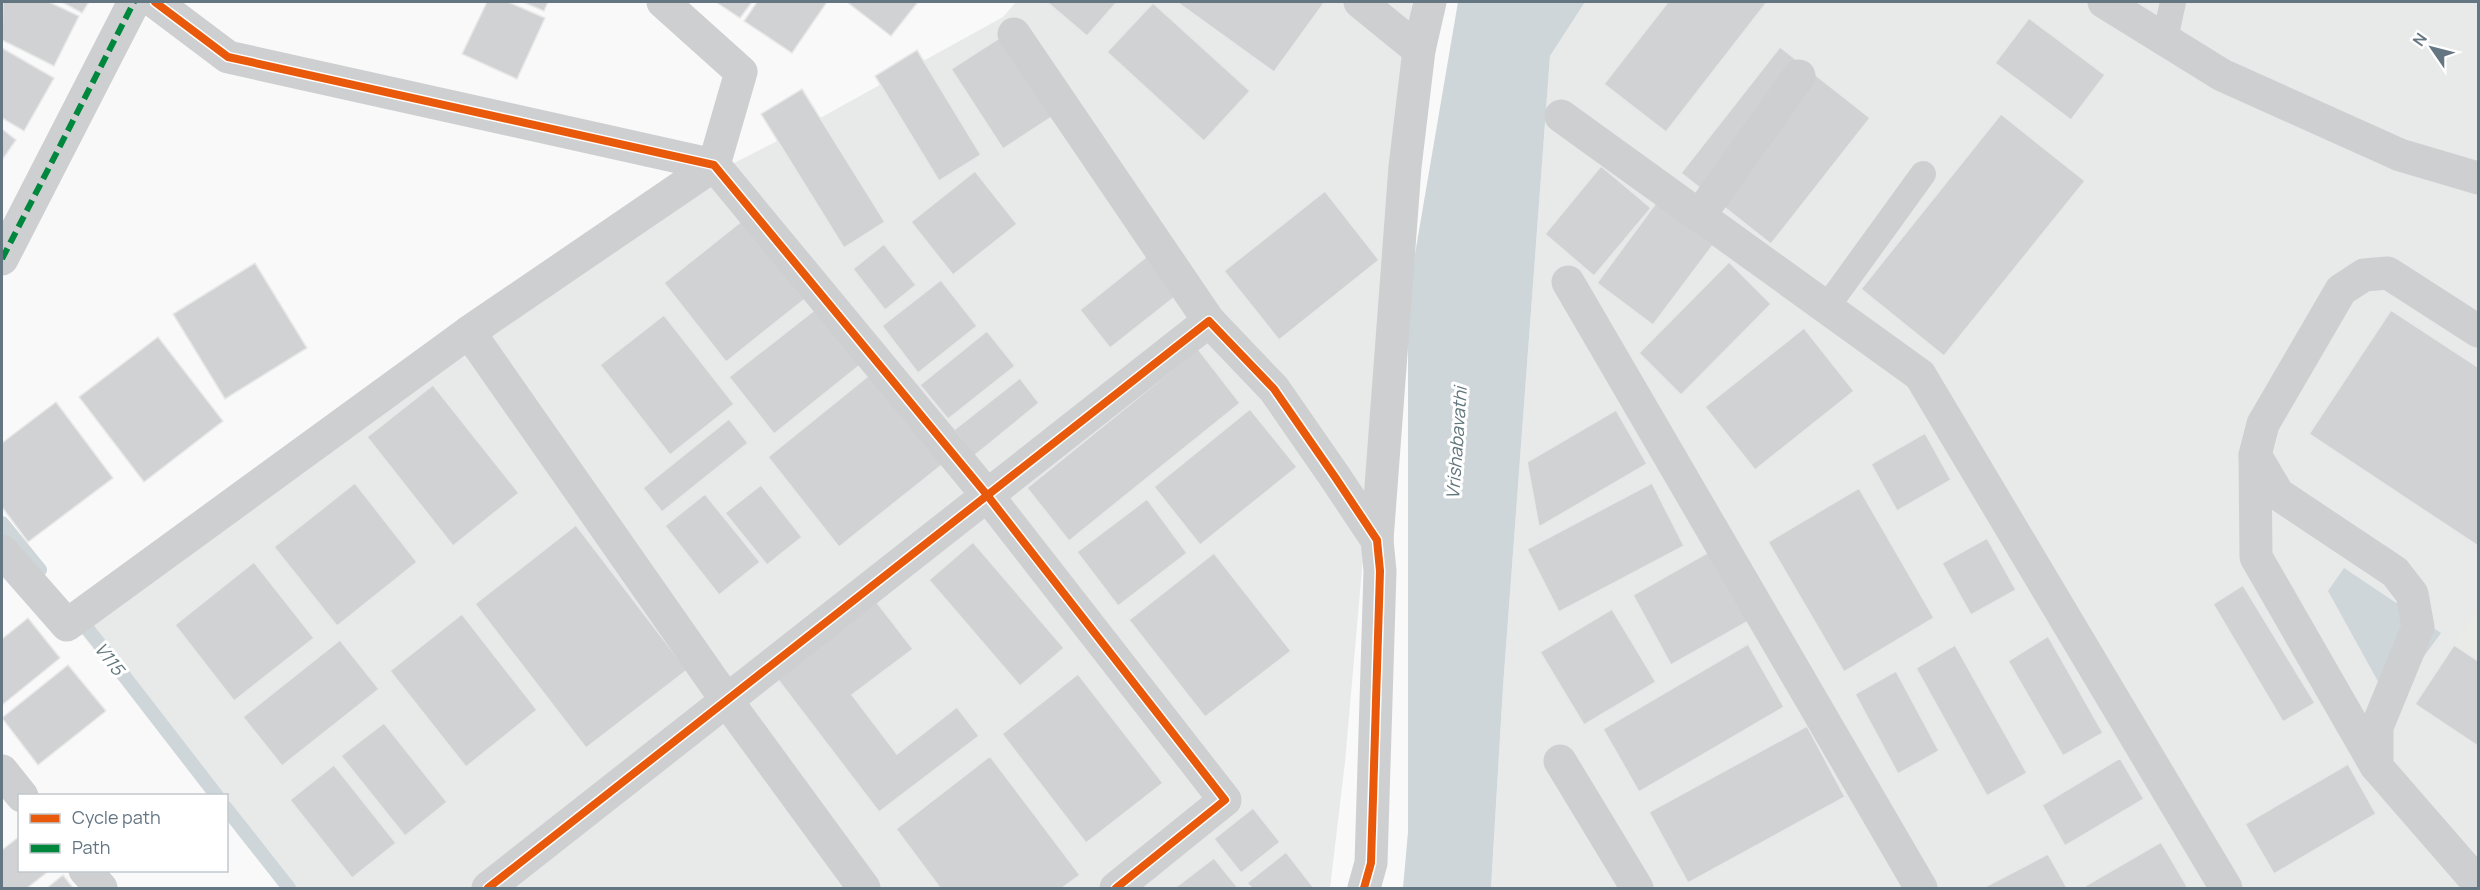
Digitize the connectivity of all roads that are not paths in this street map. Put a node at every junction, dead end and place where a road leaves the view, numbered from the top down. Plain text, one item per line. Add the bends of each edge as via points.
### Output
1 (134, 2) edge
2 (155, 2) edge
3 (663, 2) edge
4 (1360, 2) edge
5 (1430, 2) edge
6 (2104, 2) edge
7 (2173, 2) edge
8 (1014, 34) dead end
9 (2165, 39) junction
10 (1419, 51) junction
11 (1799, 76) dead end
12 (1561, 116) dead end
13 (714, 165) junction
14 (1923, 174) dead end
15 (2478, 178) edge
16 (1699, 216) junction
17 (2, 259) edge
18 (1568, 282) dead end
19 (1826, 308) junction
20 (1209, 321) junction
21 (2478, 331) edge
22 (468, 332) junction
23 (2255, 455) junction
24 (987, 495) junction
25 (1377, 540) junction
26 (2, 550) edge
27 (727, 700) junction
28 (1560, 761) dead end
29 (2377, 767) junction
30 (2, 771) edge
31 (21, 794) edge
32 (88, 872) edge
33 (2478, 883) edge
34 (101, 888) edge
35 (488, 888) edge
36 (864, 888) edge
37 (1116, 888) edge
38 (1364, 888) edge
39 (1637, 888) edge
40 (1921, 888) edge
41 (2226, 888) edge

1 - 17 street
2 - 13 street via 228,57
3 - 13 street via 741,72
4 - 10 street
5 - 10 street
6 - 9 street
7 - 9 lane
8 - 20 street
9 - 15 street via 2222,75 2389,150
10 - 25 street via 1405,167
11 - 16 street
12 - 16 street
13 - 22 street
13 - 24 street
14 - 19 lane
16 - 19 street
18 - 40 street
19 - 41 street via 1920,375
20 - 24 street
20 - 25 street via 1274,388
21 - 23 street via 2388,273 2364,275 2341,290 2263,424
22 - 26 street via 67,625
22 - 27 street
23 - 29 street via 2256,557
23 - 29 street via 2278,494 2396,572 2412,594 2418,627 2377,727
24 - 27 street
24 - 37 street via 1225,800
25 - 38 street via 1380,571 1371,863
27 - 35 street
27 - 36 street
28 - 39 street
29 - 33 street
30 - 31 street
32 - 34 street

